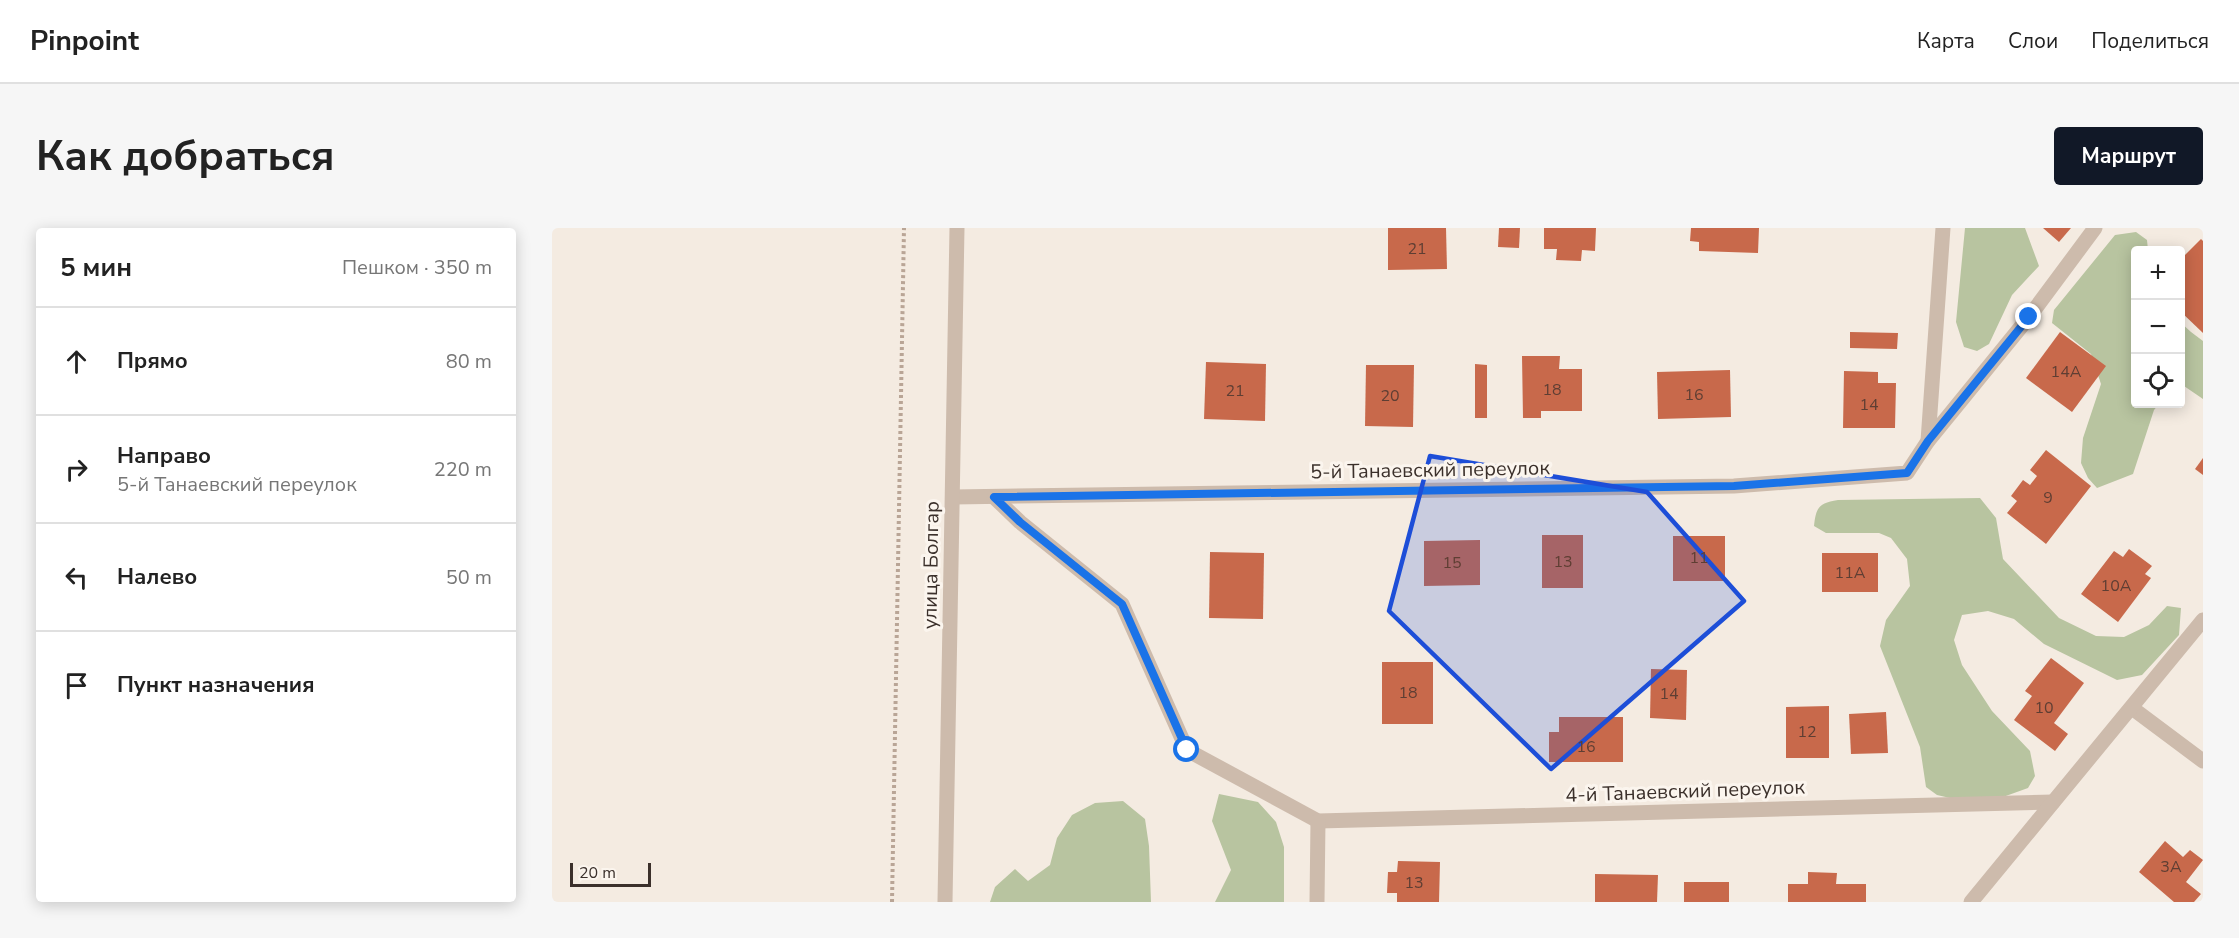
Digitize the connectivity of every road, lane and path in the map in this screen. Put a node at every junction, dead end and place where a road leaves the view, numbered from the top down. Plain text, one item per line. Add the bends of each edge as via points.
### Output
1 (904, 228) edge
2 (957, 228) edge
3 (1943, 228) edge
4 (2095, 228) edge
5 (1928, 441) junction
6 (953, 497) junction
7 (994, 497) junction
8 (2203, 620) edge
9 (2132, 708) junction
10 (2203, 761) edge
11 (2053, 802) junction
12 (1318, 820) junction
13 (892, 902) edge
14 (945, 902) edge
15 (1317, 902) edge
16 (1971, 902) edge

1 - 13 path
2 - 6 street, улица Болгар
3 - 5 street
4 - 5 street
5 - 7 street, 5-й Танаевский переулок via 1907,473 1734,486
6 - 7 street, 5-й Танаевский переулок
6 - 14 street, улица Болгар
7 - 12 street via 1122,604 1187,750
8 - 9 street
9 - 10 street
9 - 11 street
11 - 12 street, 4-й Танаевский переулок
11 - 16 street
12 - 15 street

